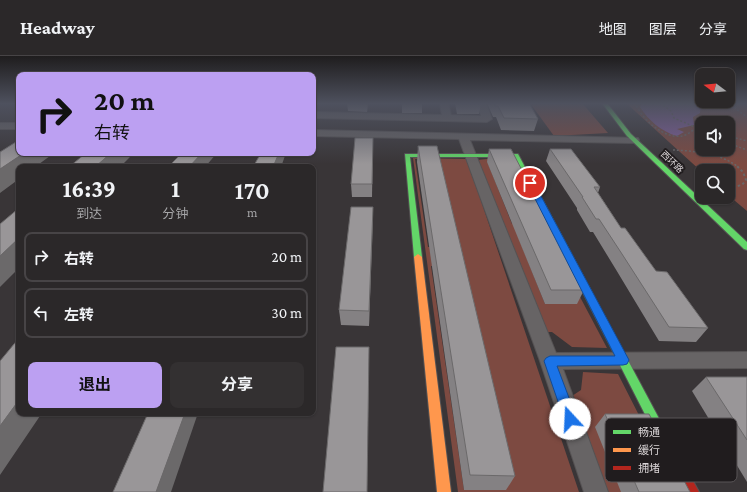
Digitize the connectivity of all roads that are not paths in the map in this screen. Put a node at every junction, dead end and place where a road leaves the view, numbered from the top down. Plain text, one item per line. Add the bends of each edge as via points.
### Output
1 (620, 123) edge
2 (0, 126) edge
3 (16, 126) edge
4 (316, 133) edge
5 (463, 136) junction
6 (634, 140) junction
7 (470, 155) junction
8 (747, 247) edge
9 (623, 360) junction
10 (747, 360) edge
11 (550, 361) junction
12 (653, 418) edge
13 (687, 482) edge
14 (444, 492) edge
15 (596, 492) edge
16 (692, 492) edge

1 - 6 street, 西环路
2 - 3 street
4 - 5 street
5 - 6 street
5 - 7 street
6 - 8 street, 西环路
7 - 9 street via 516,155
7 - 11 street
7 - 14 street via 407,155
9 - 10 street
9 - 11 street
9 - 12 street
11 - 15 street
13 - 16 street

